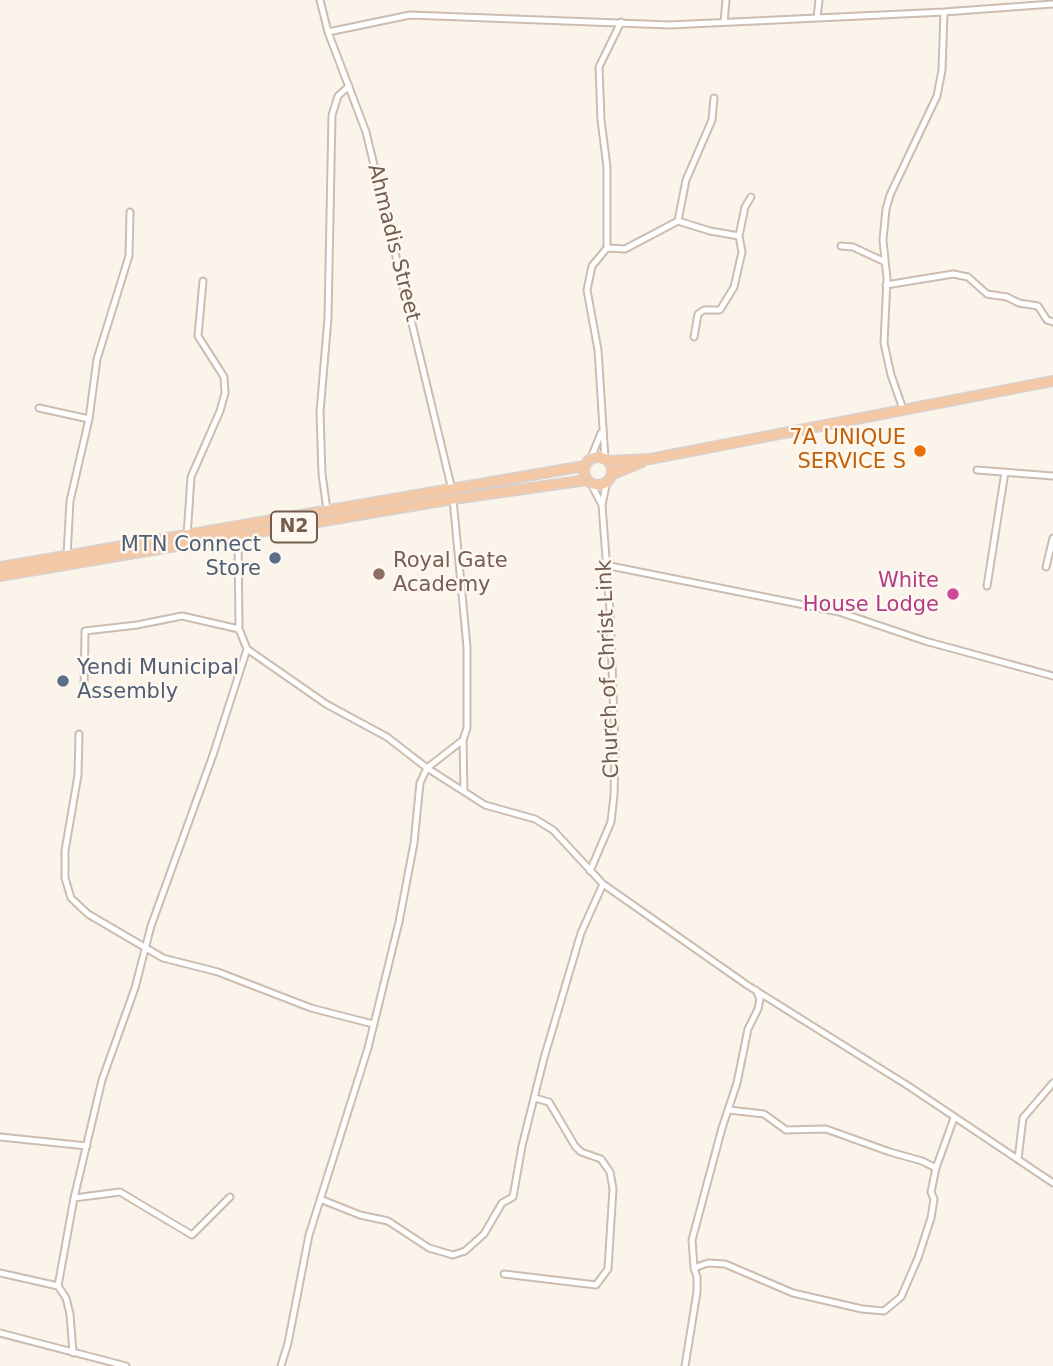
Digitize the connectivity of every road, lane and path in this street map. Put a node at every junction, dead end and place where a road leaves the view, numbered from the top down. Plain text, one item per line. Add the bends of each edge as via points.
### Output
1 (320, 0) edge
2 (726, 0) edge
3 (819, 0) edge
4 (1053, 4) edge
5 (944, 12) junction
6 (817, 18) junction
7 (621, 22) junction
8 (724, 22) junction
9 (328, 32) junction
10 (349, 86) junction
11 (714, 98) dead end
12 (751, 197) dead end
13 (130, 212) dead end
14 (678, 221) junction
15 (739, 236) junction
16 (841, 246) dead end
17 (607, 248) junction
18 (885, 262) junction
19 (203, 281) dead end
20 (886, 285) junction
21 (1053, 322) edge
22 (694, 337) dead end
23 (1053, 382) edge
24 (39, 408) dead end
25 (903, 409) junction
26 (89, 419) junction
27 (602, 430) junction
28 (592, 458) junction
29 (650, 459) junction
30 (607, 460) junction
31 (584, 466) junction
32 (977, 470) dead end
33 (1005, 472) junction
34 (1053, 476) edge
35 (609, 478) junction
36 (589, 481) junction
37 (452, 494) junction
38 (602, 505) junction
39 (327, 510) junction
40 (187, 536) junction
41 (238, 537) junction
42 (1053, 538) edge
43 (67, 555) junction
44 (605, 565) junction
45 (0, 567) edge
46 (1046, 567) dead end
47 (0, 576) edge
48 (987, 586) dead end
49 (239, 629) junction
50 (247, 649) junction
51 (1053, 676) edge
52 (84, 691) dead end
53 (79, 734) dead end
54 (463, 740) junction
55 (427, 768) junction
56 (464, 791) junction
57 (590, 871) junction
58 (603, 884) junction
59 (145, 950) junction
60 (756, 990) junction
61 (373, 1024) junction
62 (1053, 1083) edge
63 (535, 1098) junction
64 (729, 1110) junction
65 (954, 1118) junction
66 (0, 1137) edge
67 (87, 1146) junction
68 (1018, 1159) junction
69 (936, 1168) junction
70 (1053, 1183) edge
71 (230, 1197) dead end
72 (74, 1198) junction
73 (320, 1199) junction
74 (694, 1268) junction
75 (0, 1273) edge
76 (504, 1274) dead end
77 (58, 1286) junction
78 (0, 1333) edge
79 (73, 1353) junction
80 (125, 1366) edge
81 (281, 1366) edge
82 (685, 1366) edge

1 - 9 street, Ahmadis Street
2 - 8 street
3 - 6 street
4 - 5 street
5 - 6 street
5 - 18 street via 937,96 890,195 883,240
6 - 8 street
7 - 8 street
7 - 9 street via 410,15
7 - 17 street via 599,66 607,167
9 - 10 street, Ahmadis Street
10 - 37 street, Ahmadis Street via 366,132
10 - 39 street via 338,96 332,115 328,318 320,412
11 - 14 street via 712,120 686,180
12 - 15 street
13 - 26 street via 129,256 97,359
14 - 15 street
14 - 17 street via 625,249
15 - 22 street via 742,252 734,287 720,310 698,314
16 - 18 street
17 - 27 street via 593,266 587,290 598,350
18 - 20 street
19 - 40 street via 198,336 224,377 225,393 191,477
20 - 21 street via 953,274 968,277 987,294 1038,306
20 - 25 street via 884,343
23 - 25 highway
24 - 26 street
25 - 29 highway
26 - 43 street via 70,502
27 - 28 street
27 - 30 street
28 - 30 highway
28 - 31 highway
29 - 30 highway
29 - 35 highway
30 - 35 highway
31 - 36 highway
31 - 37 highway, N2
32 - 33 street
33 - 34 street
33 - 48 street
35 - 36 highway via 600,484
35 - 38 street, Church of Christ Link
36 - 37 highway, N2
36 - 38 street, Church of Christ Link
37 - 39 highway, N2
37 - 41 highway, N2
37 - 54 street, Ahmadis Street via 467,647
38 - 44 street, Church of Christ Link
39 - 40 highway, N2
40 - 43 highway, N2
41 - 47 highway, N2
41 - 49 street
42 - 46 street
43 - 45 highway, N2
44 - 51 street via 839,612
44 - 57 street, Church of Christ Link via 614,795 611,822
49 - 50 street
49 - 52 street via 182,615 85,631
50 - 55 street via 326,704 387,737
50 - 59 street
53 - 59 street via 78,775 65,851 71,898
54 - 55 street
54 - 56 street, Ahmadis Street
55 - 56 street
55 - 61 street via 420,783 399,922
56 - 57 street via 485,805 535,819 553,830
57 - 58 street
58 - 60 street
58 - 63 street via 582,933
59 - 61 street via 239,978 311,1008
59 - 67 street via 102,1080
60 - 64 street via 758,1009 748,1030
60 - 65 street
61 - 73 street
62 - 68 street via 1023,1118
63 - 73 street via 513,1197 502,1203 484,1234 465,1251 453,1255 429,1248 388,1221
63 - 76 street via 548,1102 575,1146 601,1159 610,1172 608,1269 596,1285
64 - 69 street via 764,1114 786,1130 826,1129
64 - 74 street via 696,1219
65 - 68 street
65 - 69 street
66 - 67 street
67 - 72 street
68 - 70 street
69 - 74 street via 931,1218 918,1258 901,1297 884,1311 793,1293 725,1264
71 - 72 street via 192,1235 120,1192
72 - 77 street
73 - 81 street
74 - 82 street via 697,1292
75 - 77 street
77 - 79 street via 70,1314
78 - 79 street
79 - 80 street

